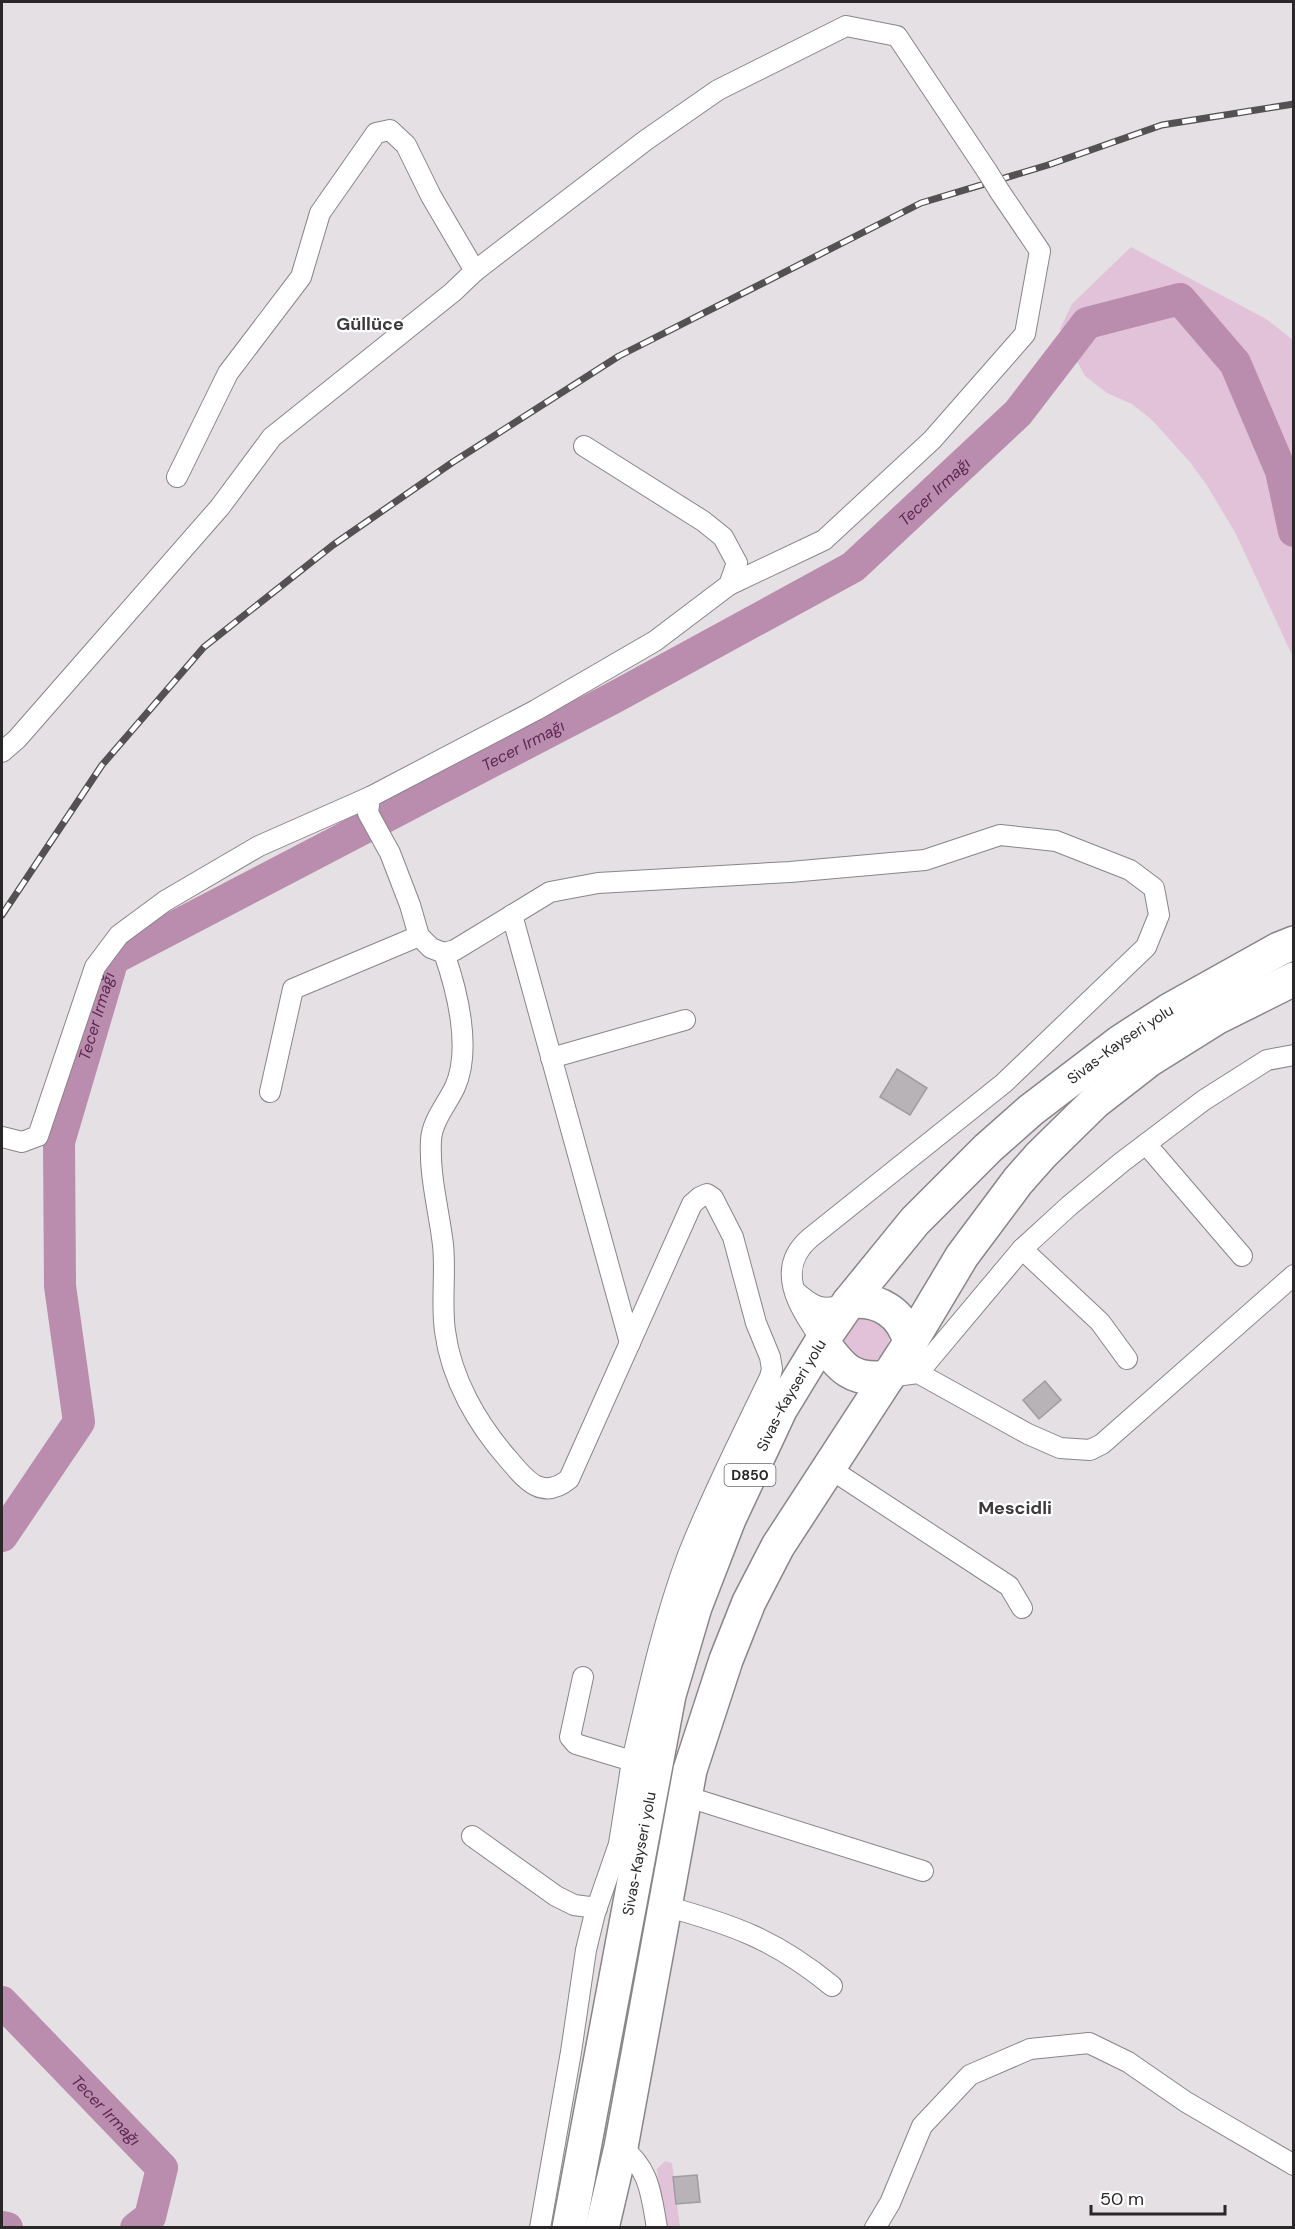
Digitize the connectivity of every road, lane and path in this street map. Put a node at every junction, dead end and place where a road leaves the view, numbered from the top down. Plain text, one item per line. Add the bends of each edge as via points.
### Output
1 (475, 270) junction
2 (584, 446) dead end
3 (177, 477) dead end
4 (729, 585) junction
5 (2, 752) edge
6 (369, 805) junction
7 (512, 915) junction
8 (419, 936) junction
9 (1293, 943) edge
10 (444, 953) junction
11 (1293, 979) edge
12 (685, 1020) dead end
13 (1293, 1055) edge
14 (551, 1058) junction
15 (270, 1092) dead end
16 (2, 1137) edge
17 (1146, 1144) junction
18 (1022, 1249) junction
19 (1242, 1256) dead end
20 (1293, 1275) edge
21 (795, 1291) junction
22 (849, 1302) junction
23 (822, 1341) junction
24 (630, 1343) junction
25 (1127, 1359) dead end
26 (905, 1365) junction
27 (830, 1468) junction
28 (1022, 1608) dead end
29 (583, 1677) dead end
30 (644, 1764) junction
31 (685, 1796) junction
32 (472, 1836) dead end
33 (923, 1871) dead end
34 (665, 1906) junction
35 (597, 1908) junction
36 (832, 1986) dead end
37 (621, 2148) junction
38 (1293, 2165) edge
39 (540, 2228) edge
40 (569, 2228) edge
41 (602, 2228) edge
42 (657, 2228) edge
43 (875, 2228) edge

1 - 3 street via 406,145 390,130 376,133 320,213 301,277 228,373
1 - 4 street, bridge via 718,90 846,26 897,36 1040,251 1025,334 932,440 824,540
1 - 5 street via 453,292 272,437 220,507 18,739
2 - 4 street via 723,537 737,563
4 - 6 street via 655,641
6 - 8 street
6 - 16 street via 259,846 165,901 119,935 95,968 38,1136 22,1142
7 - 10 street
7 - 14 street
7 - 21 street via 550,892 598,883 926,860 1000,835 1056,841 1130,870 1154,888 1159,915 1146,947 1004,1083 801,1246 792,1261
8 - 10 street via 431,948
8 - 15 street via 293,989
9 - 22 highway, Sivas-Kayseri yolu / D850 via 1168,1011 1031,1110 915,1221
10 - 24 street via 456,990 462,1052 455,1086 431,1139 435,1201 445,1262 445,1331 462,1388 476,1416 501,1452 532,1485 553,1488 569,1479
11 - 26 highway, Sivas-Kayseri yolu via 1216,1018 1149,1060 1087,1110 1041,1155 962,1256
12 - 14 street
13 - 17 street via 1267,1060 1204,1100
14 - 24 street
17 - 18 street
17 - 19 street
18 - 25 street via 1100,1322
18 - 26 street
20 - 26 street via 1102,1444 1090,1450 1060,1448 1028,1434
21 - 22 street via 819,1308 833,1309
21 - 23 street
22 - 23 highway, Sivas-Kayseri yolu / D850
22 - 26 highway via 870,1301 884,1306 904,1326
23 - 26 highway via 852,1374 867,1379
23 - 30 highway, Sivas-Kayseri yolu / D850 via 780,1410 729,1519 695,1607
24 - 30 street via 692,1203 706,1194 733,1237 772,1369 715,1493 669,1613 651,1676
26 - 27 highway, Sivas-Kayseri yolu
27 - 28 street via 1009,1586
27 - 31 highway, Sivas-Kayseri yolu via 778,1546 749,1602 726,1660
29 - 30 street via 570,1737 576,1744
30 - 35 street
30 - 40 highway, Sivas-Kayseri yolu / D850
31 - 33 street
31 - 34 highway, Sivas-Kayseri yolu
32 - 35 street via 556,1896 574,1905
34 - 36 street via 756,1936 785,1951
34 - 37 highway, Sivas-Kayseri yolu
35 - 39 street via 586,1950
37 - 41 highway, Sivas-Kayseri yolu
37 - 42 street via 643,2171
38 - 43 street via 1186,2102 1128,2062 1089,2043 1030,2049 970,2074 922,2126 891,2203

